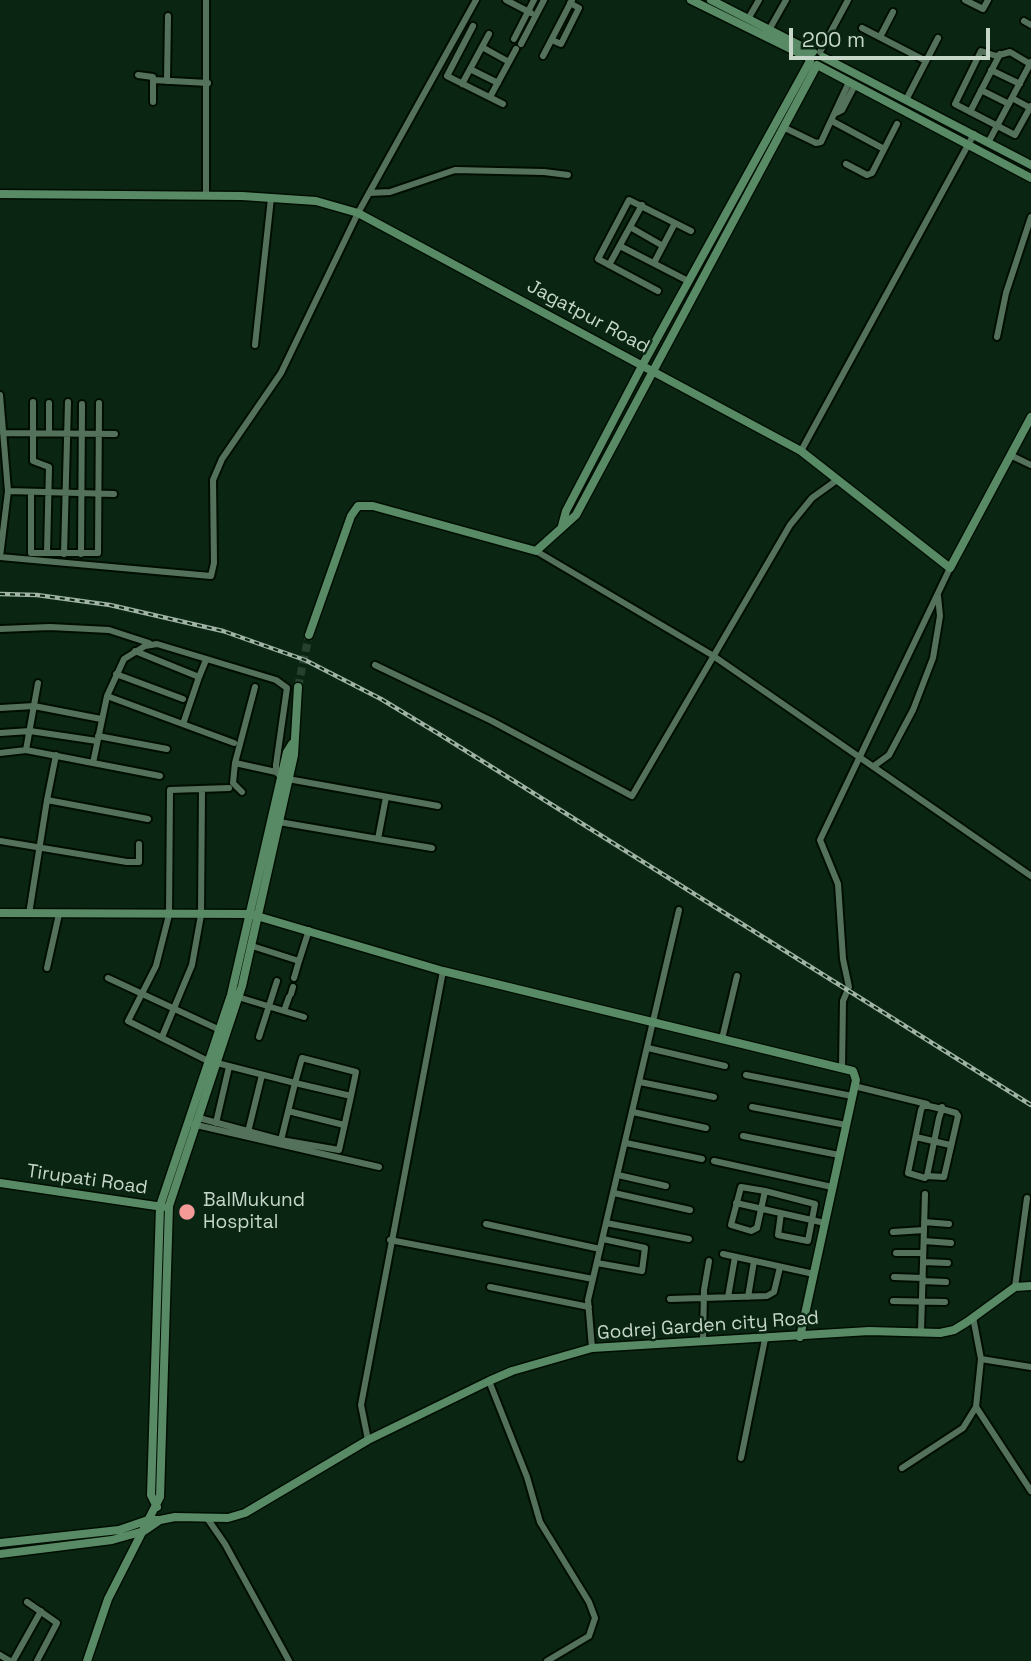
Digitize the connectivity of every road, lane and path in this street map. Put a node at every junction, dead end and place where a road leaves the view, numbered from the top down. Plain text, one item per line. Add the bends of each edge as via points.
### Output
1 (206, 0) edge
2 (476, 0) edge
3 (506, 0) edge
4 (534, 0) edge
5 (544, 0) edge
6 (691, 0) edge
7 (711, 0) edge
8 (759, 0) edge
9 (786, 0) edge
10 (848, 0) edge
11 (965, 0) edge
12 (988, 0) edge
13 (571, 2) edge
14 (528, 11) junction
15 (893, 12) dead end
16 (168, 16) dead end
17 (536, 16) junction
18 (748, 19) junction
19 (1024, 21) dead end
20 (1031, 25) edge
21 (473, 26) dead end
22 (862, 28) dead end
23 (769, 30) junction
24 (489, 34) dead end
25 (880, 37) junction
26 (938, 38) dead end
27 (514, 39) dead end
28 (451, 45) junction
29 (482, 47) junction
30 (461, 50) junction
31 (1000, 54) junction
32 (543, 56) dead end
33 (476, 57) junction
34 (815, 58) junction
35 (926, 61) junction
36 (509, 62) junction
37 (1030, 63) edge
38 (470, 69) junction
39 (991, 70) junction
40 (1028, 73) edge
41 (138, 75) dead end
42 (153, 80) junction
43 (167, 81) junction
44 (208, 83) junction
45 (498, 83) junction
46 (462, 84) junction
47 (852, 84) junction
48 (1020, 84) junction
49 (981, 90) junction
50 (490, 97) junction
51 (906, 100) junction
52 (1011, 101) junction
53 (153, 102) dead end
54 (503, 104) dead end
55 (1030, 107) edge
56 (970, 112) junction
57 (832, 121) junction
58 (897, 124) dead end
59 (997, 127) junction
60 (785, 128) junction
61 (974, 134) junction
62 (989, 141) junction
63 (969, 144) junction
64 (884, 149) junction
65 (846, 164) dead end
66 (1031, 165) edge
67 (568, 176) dead end
68 (1031, 178) edge
69 (369, 193) junction
70 (0, 194) edge
71 (206, 196) junction
72 (271, 198) junction
73 (642, 205) junction
74 (358, 213) junction
75 (1031, 217) edge
76 (675, 223) junction
77 (630, 227) junction
78 (691, 231) dead end
79 (620, 246) junction
80 (663, 246) junction
81 (654, 263) junction
82 (609, 265) junction
83 (688, 281) junction
84 (658, 291) dead end
85 (996, 337) dead end
86 (255, 345) dead end
87 (643, 364) junction
88 (655, 370) junction
89 (0, 395) edge
90 (33, 402) dead end
91 (68, 402) dead end
92 (49, 403) dead end
93 (99, 403) dead end
94 (82, 404) dead end
95 (1031, 417) edge
96 (3, 433) junction
97 (49, 433) junction
98 (82, 433) junction
99 (99, 433) junction
100 (33, 434) junction
101 (68, 434) junction
102 (115, 434) dead end
103 (801, 451) junction
104 (1010, 455) junction
105 (593, 460) junction
106 (1031, 465) edge
107 (603, 466) junction
108 (837, 480) junction
109 (9, 491) junction
110 (31, 492) junction
111 (48, 492) junction
112 (66, 492) junction
113 (82, 493) junction
114 (98, 493) junction
115 (114, 494) dead end
116 (562, 526) junction
117 (2, 527) edge
118 (536, 551) junction
119 (47, 553) junction
120 (64, 554) junction
121 (81, 554) junction
122 (0, 558) edge
123 (950, 568) junction
124 (938, 594) junction
125 (0, 629) edge
126 (309, 635) tunnel mouth
127 (151, 644) junction
128 (135, 651) junction
129 (712, 656) junction
130 (206, 660) junction
131 (375, 665) dead end
132 (116, 674) junction
133 (199, 677) junction
134 (38, 683) dead end
135 (255, 687) dead end
136 (298, 687) tunnel mouth
137 (107, 696) junction
138 (183, 699) dead end
139 (34, 706) junction
140 (0, 708) edge
141 (101, 719) junction
142 (183, 724) junction
143 (30, 731) junction
144 (0, 733) edge
145 (98, 739) junction
146 (234, 743) dead end
147 (167, 749) dead end
148 (26, 750) junction
149 (0, 753) edge
150 (56, 755) junction
151 (859, 756) junction
152 (93, 762) junction
153 (235, 763) junction
154 (874, 766) junction
155 (160, 776) dead end
156 (282, 776) junction
157 (229, 788) dead end
158 (202, 789) junction
159 (242, 792) dead end
160 (386, 797) junction
161 (47, 800) junction
162 (438, 806) dead end
163 (148, 819) dead end
164 (279, 822) junction
165 (378, 839) junction
166 (0, 841) edge
167 (139, 844) dead end
168 (40, 848) junction
169 (432, 849) dead end
170 (1031, 876) edge
171 (679, 910) dead end
172 (0, 913) edge
173 (29, 914) junction
174 (59, 914) junction
175 (250, 914) junction
176 (169, 915) junction
177 (201, 915) junction
178 (259, 916) junction
179 (309, 930) junction
180 (252, 946) junction
181 (299, 961) junction
182 (47, 968) dead end
183 (443, 971) junction
184 (737, 976) dead end
185 (108, 978) dead end
186 (294, 978) dead end
187 (277, 981) dead end
188 (291, 993) dead end
189 (142, 994) junction
190 (238, 997) junction
191 (269, 1007) junction
192 (175, 1009) junction
193 (285, 1011) junction
194 (304, 1017) dead end
195 (654, 1023) junction
196 (220, 1030) junction
197 (162, 1037) junction
198 (259, 1037) dead end
199 (722, 1039) junction
200 (648, 1048) junction
201 (212, 1062) junction
202 (724, 1066) dead end
203 (229, 1067) junction
204 (842, 1068) junction
205 (746, 1074) dead end
206 (262, 1075) junction
207 (640, 1082) junction
208 (295, 1083) junction
209 (853, 1091) junction
210 (351, 1096) junction
211 (713, 1097) dead end
212 (752, 1107) dead end
213 (942, 1108) junction
214 (288, 1111) junction
215 (959, 1111) dead end
216 (633, 1112) junction
217 (194, 1122) junction
218 (216, 1123) junction
219 (344, 1125) junction
220 (846, 1125) junction
221 (706, 1128) dead end
222 (248, 1132) junction
223 (743, 1136) dead end
224 (916, 1138) junction
225 (281, 1140) junction
226 (934, 1142) junction
227 (626, 1143) junction
228 (950, 1145) junction
229 (839, 1155) junction
230 (702, 1159) dead end
231 (715, 1161) dead end
232 (379, 1167) dead end
233 (618, 1175) junction
234 (927, 1176) junction
235 (0, 1183) edge
236 (666, 1186) dead end
237 (832, 1187) junction
238 (765, 1191) junction
239 (614, 1193) junction
240 (925, 1194) dead end
241 (1027, 1198) dead end
242 (736, 1203) junction
243 (164, 1207) junction
244 (761, 1209) junction
245 (690, 1210) dead end
246 (781, 1213) junction
247 (813, 1220) junction
248 (606, 1223) junction
249 (825, 1223) junction
250 (486, 1224) dead end
251 (949, 1224) dead end
252 (924, 1226) junction
253 (893, 1232) dead end
254 (603, 1239) junction
255 (689, 1239) dead end
256 (390, 1240) junction
257 (924, 1241) junction
258 (951, 1243) dead end
259 (600, 1249) junction
260 (895, 1252) dead end
261 (923, 1253) junction
262 (723, 1254) dead end
263 (735, 1257) junction
264 (709, 1261) dead end
265 (754, 1261) junction
266 (923, 1262) junction
267 (948, 1263) dead end
268 (597, 1264) junction
269 (780, 1267) junction
270 (814, 1274) junction
271 (894, 1277) dead end
272 (593, 1279) junction
273 (923, 1279) junction
274 (946, 1282) dead end
275 (1031, 1286) edge
276 (490, 1287) dead end
277 (1015, 1287) junction
278 (728, 1297) junction
279 (748, 1297) junction
280 (704, 1298) junction
281 (670, 1299) dead end
282 (893, 1301) dead end
283 (922, 1302) junction
284 (945, 1302) dead end
285 (589, 1307) junction
286 (974, 1317) junction
287 (921, 1331) junction
288 (800, 1337) junction
289 (765, 1339) junction
290 (703, 1341) junction
291 (592, 1348) junction
292 (981, 1359) junction
293 (1031, 1367) edge
294 (489, 1381) junction
295 (976, 1407) junction
296 (368, 1440) junction
297 (741, 1458) dead end
298 (902, 1468) dead end
299 (1031, 1491) edge
300 (207, 1518) junction
301 (148, 1520) junction
302 (160, 1520) junction
303 (144, 1531) junction
304 (0, 1543) edge
305 (0, 1554) edge
306 (27, 1602) dead end
307 (41, 1611) junction
308 (0, 1655) edge
309 (12, 1661) edge
310 (37, 1661) edge
311 (87, 1661) edge
312 (289, 1661) edge
313 (547, 1661) edge

1 - 44 street
2 - 28 street
3 - 14 street
4 - 14 street
5 - 17 street
6 - 34 street
7 - 18 street
8 - 18 street
9 - 23 street
10 - 34 street
11 - 12 street via 983,9
13 - 32 street
14 - 17 street
14 - 27 street
15 - 25 street
16 - 43 street
17 - 36 street
18 - 23 street
19 - 20 street
21 - 30 street
22 - 25 street
23 - 34 street
24 - 29 street
25 - 35 street
26 - 35 street
28 - 30 street
28 - 69 street
29 - 33 street
29 - 36 street
30 - 33 street
30 - 46 street via 447,76
31 - 37 street via 1010,52
31 - 39 street
31 - 56 street via 981,51 955,104
33 - 38 street
34 - 47 street
34 - 51 street
34 - 60 street
34 - 83 street
35 - 51 street
36 - 45 street
37 - 40 street
38 - 45 street
38 - 46 street
39 - 48 street
39 - 49 street
40 - 48 street
41 - 42 street via 151,75
42 - 43 street
42 - 53 street
43 - 44 street
44 - 71 street
45 - 50 street
46 - 50 street
47 - 57 street via 842,110
47 - 63 street
48 - 52 street
49 - 52 street
49 - 56 street
50 - 54 street
51 - 61 street
52 - 55 street
52 - 59 street
55 - 59 street via 1016,135
56 - 59 street
57 - 60 street via 819,143
57 - 64 street
58 - 64 street
59 - 62 street
60 - 88 street
61 - 62 street
61 - 63 street
62 - 66 street
63 - 68 street
63 - 103 street
64 - 65 street via 869,175
67 - 69 street via 455,170 390,192
69 - 74 street
70 - 71 street, Jagatpur Road
71 - 72 street, Jagatpur Road
72 - 74 street, Jagatpur Road via 316,201
72 - 86 street
73 - 76 street
73 - 77 street
73 - 82 street via 631,199 623,211 598,257
74 - 87 street, Jagatpur Road
74 - 122 street via 281,373 228,448 213,480 211,576
75 - 85 street
76 - 78 street
76 - 80 street
77 - 79 street
77 - 80 street
79 - 81 street
79 - 82 street
80 - 81 street
81 - 83 street
82 - 84 street
83 - 87 street
87 - 88 street, Jagatpur Road
87 - 105 street
88 - 103 street, Jagatpur Road
88 - 107 street
89 - 96 street
90 - 100 street
91 - 101 street
92 - 97 street
93 - 99 street
94 - 98 street
95 - 104 street
96 - 100 street
96 - 109 street
97 - 100 street
97 - 101 street
98 - 99 street
98 - 101 street
98 - 113 street
99 - 102 street
99 - 114 street
100 - 111 street via 33,461 49,467
101 - 112 street
103 - 108 street, Jagatpur Road
104 - 106 street
104 - 123 street
105 - 107 street
105 - 116 street
107 - 116 street via 576,516
108 - 123 street, Jagatpur Road
108 - 129 street via 812,498 790,525
109 - 110 street
109 - 117 street
110 - 111 street
110 - 119 street via 31,553
111 - 112 street
111 - 119 street
112 - 113 street
112 - 120 street
113 - 114 street
113 - 121 street
114 - 115 street
114 - 121 street via 98,553
116 - 118 street
117 - 122 street
118 - 126 street via 373,506 358,506
118 - 129 street
119 - 120 street
120 - 121 street
123 - 124 street
124 - 151 street
124 - 154 street via 940,616 933,658 889,755
125 - 127 street via 109,630
127 - 128 street
127 - 130 street
128 - 132 street
128 - 133 street
129 - 131 street via 632,796
129 - 151 street
130 - 133 street
130 - 156 street via 276,680 287,688
132 - 137 street
132 - 138 street
133 - 142 street
134 - 139 street
135 - 153 street
136 - 156 street via 292,744
137 - 141 street
137 - 142 street
139 - 140 street
139 - 141 street
139 - 143 street
141 - 145 street
142 - 146 street
143 - 144 street
143 - 145 street
143 - 148 street
145 - 147 street
145 - 152 street
148 - 149 street
148 - 150 street
150 - 152 street
150 - 161 street
151 - 154 street
151 - 204 street via 820,840 838,884 849,986 843,1001
152 - 155 street
153 - 156 street
153 - 159 street via 233,783
154 - 170 street
156 - 160 street
156 - 164 street
156 - 175 street
157 - 158 street
158 - 176 street via 170,790
158 - 177 street
160 - 162 street
160 - 165 street
161 - 163 street
161 - 168 street
164 - 165 street
164 - 178 street
165 - 169 street
166 - 168 street
167 - 168 street via 139,862
168 - 173 street
171 - 195 street
172 - 173 street
173 - 174 street
174 - 176 street
174 - 182 street
175 - 177 street
175 - 178 street
175 - 196 street
176 - 177 street
176 - 189 street via 156,966
177 - 192 street via 192,965
178 - 179 street
178 - 180 street
179 - 181 street
179 - 183 street
180 - 181 street
180 - 190 street
181 - 186 street
183 - 195 street
183 - 256 street
184 - 199 street
185 - 189 street
187 - 191 street
188 - 193 street
189 - 192 street
189 - 197 street via 128,1021
190 - 191 street
190 - 201 street
191 - 193 street
191 - 198 street
192 - 196 street
192 - 197 street
193 - 194 street
195 - 199 street
195 - 200 street
196 - 201 street
197 - 201 street
199 - 204 street
200 - 202 street
200 - 207 street
201 - 203 street
201 - 217 street
201 - 217 street
203 - 206 street
203 - 218 street
204 - 209 street via 856,1073
205 - 209 street
206 - 208 street
206 - 222 street
207 - 211 street
207 - 216 street
208 - 210 street
208 - 210 street via 306,1057 355,1070
208 - 214 street
209 - 213 street
209 - 220 street
210 - 219 street
212 - 220 street
213 - 215 street
213 - 224 street via 923,1106
213 - 226 street
213 - 228 street via 958,1116
214 - 219 street
214 - 225 street
216 - 221 street
216 - 227 street
217 - 218 street
217 - 232 street
217 - 243 street
218 - 222 street
219 - 225 street via 338,1152
220 - 229 street
222 - 225 street
223 - 229 street
224 - 226 street
224 - 234 street via 908,1173
226 - 228 street
226 - 234 street
227 - 230 street
227 - 233 street
228 - 234 street via 944,1177
229 - 237 street
231 - 237 street
233 - 236 street
233 - 239 street
235 - 243 street, Tirupati Road
237 - 249 street
238 - 242 street via 741,1187
238 - 244 street
238 - 247 street via 812,1201 816,1206
239 - 245 street
239 - 248 street
240 - 252 street
241 - 277 street
242 - 244 street
242 - 244 street via 730,1223 742,1229 757,1228
243 - 301 street via 160,1497
244 - 246 street
246 - 247 street
246 - 247 street via 777,1232 781,1237 808,1241
247 - 249 street
248 - 254 street
248 - 255 street
249 - 270 street
250 - 259 street
251 - 252 street
252 - 253 street
252 - 257 street
254 - 259 street
254 - 268 street via 645,1248 642,1271
256 - 272 street
256 - 296 street via 360,1405
257 - 258 street
257 - 261 street
259 - 268 street
260 - 261 street
261 - 266 street
262 - 263 street
263 - 265 street
263 - 278 street
264 - 280 street
265 - 269 street
265 - 279 street
266 - 267 street
266 - 273 street
268 - 272 street
269 - 270 street
269 - 279 street via 771,1295
270 - 288 street
271 - 273 street
272 - 285 street
273 - 274 street
273 - 283 street
275 - 277 street
276 - 285 street
277 - 286 street, Godrej Garden city Road
278 - 279 street
278 - 280 street
280 - 281 street
280 - 290 street
282 - 283 street
283 - 284 street
283 - 287 street
285 - 291 street
286 - 287 street, Godrej Garden city Road via 954,1330
286 - 292 street
287 - 288 street, Godrej Garden city Road
288 - 289 street, Godrej Garden city Road
289 - 290 street, Godrej Garden city Road
289 - 297 street
290 - 291 street, Godrej Garden city Road
291 - 294 street, Godrej Garden city Road
292 - 293 street
292 - 295 street
294 - 296 street, Godrej Garden city Road
294 - 313 street via 540,1522 595,1618 589,1636
295 - 298 street via 963,1428
295 - 299 street
296 - 300 street, Godrej Garden city Road via 245,1513
300 - 302 street, Godrej Garden city Road
300 - 312 street
301 - 302 street, Godrej Garden city Road
301 - 303 street
301 - 304 street, Godrej Garden city Road via 119,1530
302 - 303 street
303 - 305 street via 112,1540
303 - 311 street via 108,1599
306 - 307 street
307 - 309 street
307 - 310 street via 57,1623
308 - 309 street

